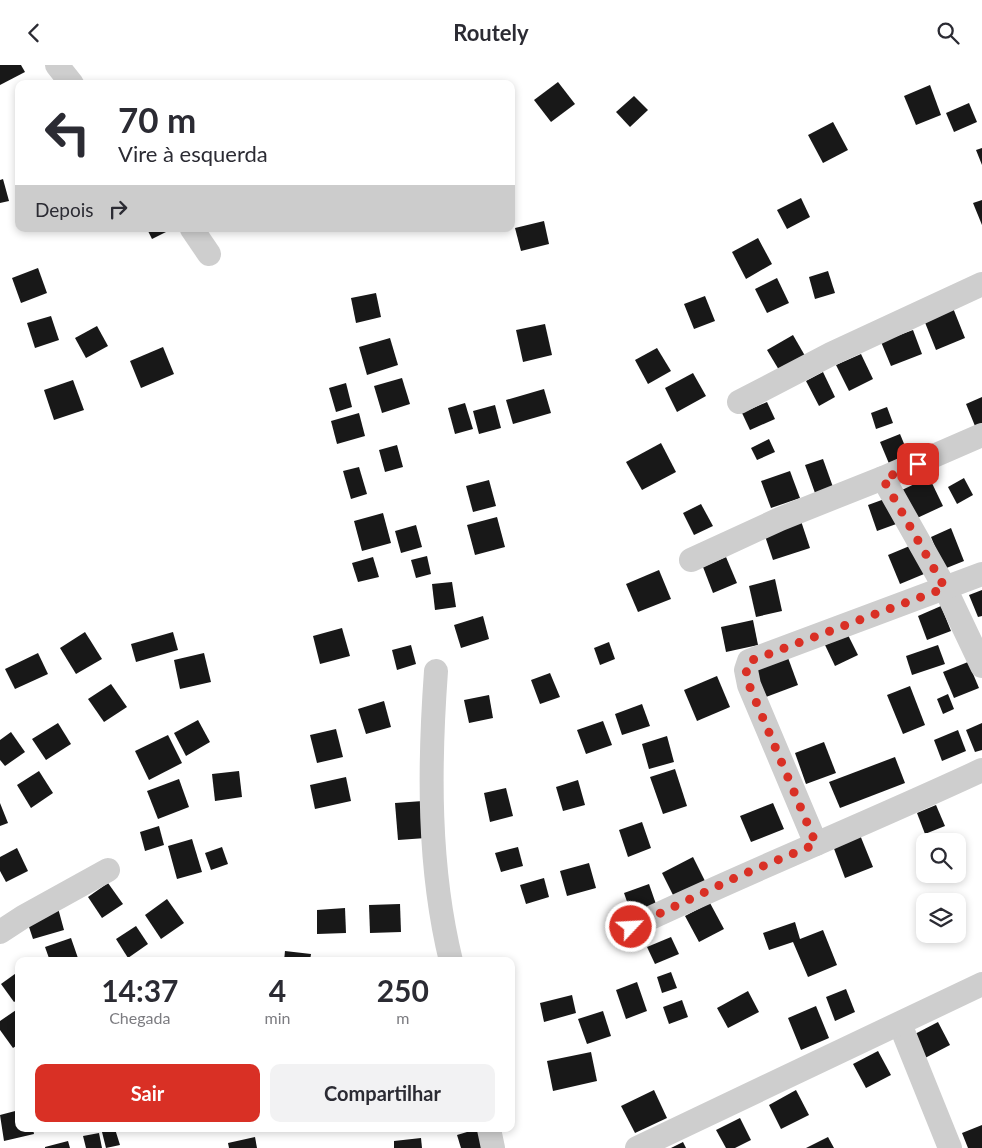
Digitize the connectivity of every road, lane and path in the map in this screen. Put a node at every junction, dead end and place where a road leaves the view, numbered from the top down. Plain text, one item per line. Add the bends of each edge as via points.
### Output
1 (57, 65) edge
2 (69, 80) edge
3 (194, 232) edge
4 (208, 254) dead end
5 (982, 284) edge
6 (739, 402) dead end
7 (982, 435) edge
8 (883, 479) junction
9 (691, 560) dead end
10 (982, 574) edge
11 (945, 588) junction
12 (982, 666) edge
13 (436, 671) dead end
14 (982, 770) edge
15 (816, 844) junction
16 (108, 870) dead end
17 (631, 927) dead end
18 (0, 932) edge
19 (450, 957) edge
20 (982, 984) edge
21 (900, 1024) junction
22 (490, 1132) edge
23 (494, 1148) edge
24 (637, 1148) edge
25 (950, 1148) edge

1 - 2 street
3 - 4 street
5 - 6 street
7 - 8 street
8 - 9 street via 780,519
8 - 11 street
10 - 11 street
11 - 12 street
11 - 15 street via 749,661 746,670 749,685
13 - 19 street via 432,719 436,880
14 - 15 street
15 - 17 street
16 - 18 street
20 - 21 street
21 - 24 street
21 - 25 street
22 - 23 street

